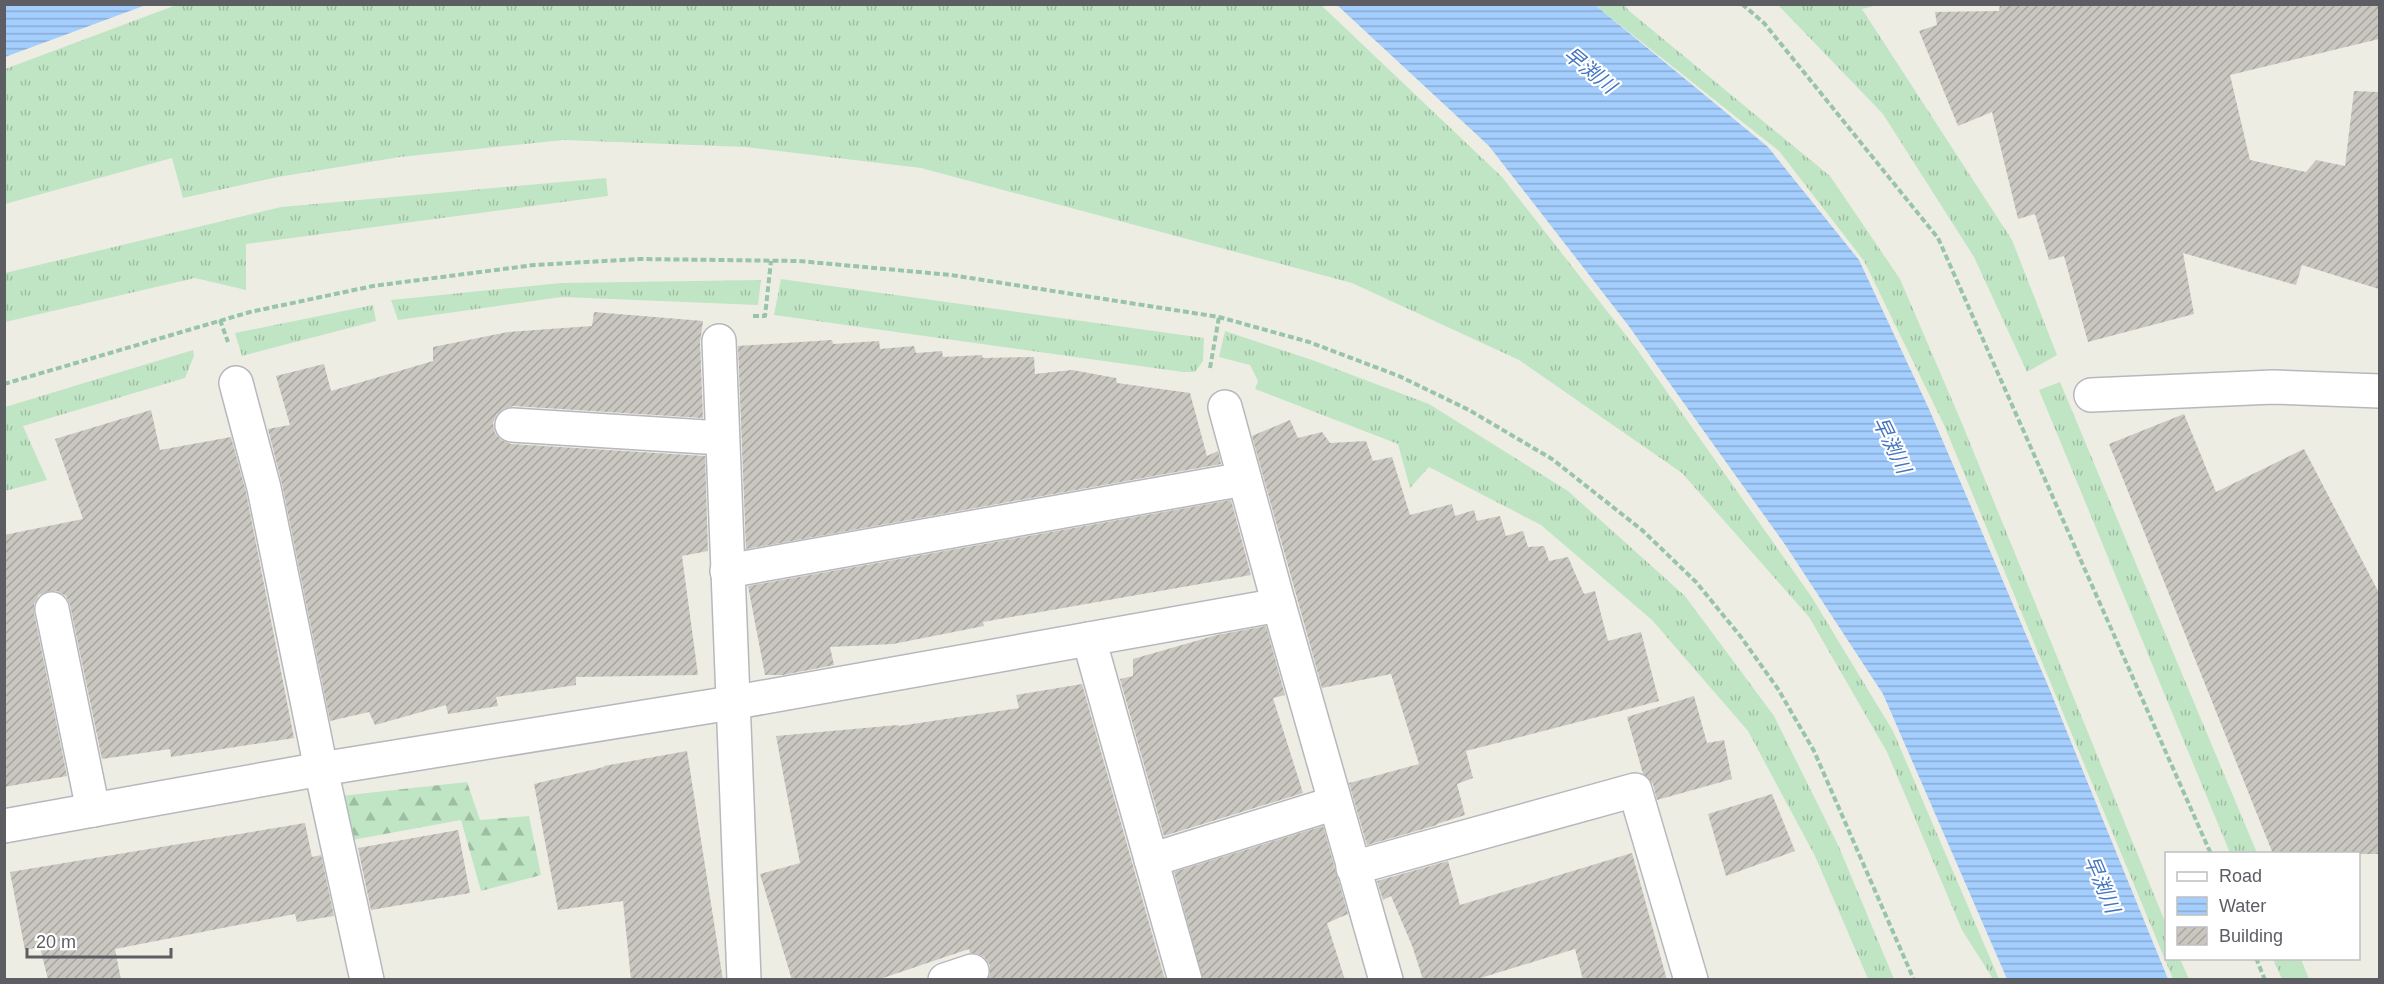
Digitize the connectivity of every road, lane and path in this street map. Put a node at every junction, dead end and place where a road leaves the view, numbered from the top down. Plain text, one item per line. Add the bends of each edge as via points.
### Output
1 (1742, 4) edge
2 (771, 261) junction
3 (746, 316) dead end
4 (1219, 317) junction
5 (220, 320) junction
6 (1215, 337) dead end
7 (227, 341) dead end
8 (719, 341) dead end
9 (236, 383) dead end
10 (4, 384) edge
11 (2379, 391) edge
12 (2091, 395) dead end
13 (1225, 407) dead end
14 (512, 425) dead end
15 (722, 438) junction
16 (1244, 479) junction
17 (727, 571) junction
18 (1279, 605) junction
19 (52, 609) dead end
20 (1089, 639) junction
21 (731, 703) junction
22 (321, 769) junction
23 (1335, 803) junction
24 (93, 810) junction
25 (4, 826) edge
26 (2210, 852) edge
27 (1151, 860) junction
28 (1353, 868) junction
29 (2257, 960) edge
30 (367, 980) edge
31 (744, 980) edge
32 (1185, 980) edge
33 (1386, 980) edge
34 (1691, 980) edge
35 (1914, 980) edge
36 (2265, 980) edge

1 - 26 path via 1764,23 1938,238
2 - 3 path via 765,316
2 - 4 path via 951,275
2 - 5 path via 639,259 522,266 373,286
4 - 6 path
4 - 35 path via 1319,345 1399,376 1469,410 1552,459 1642,530 1696,582 1778,689 1814,751
5 - 7 path
5 - 10 path
8 - 15 street
9 - 22 street via 264,488
11 - 12 street via 2273,387
13 - 16 street
14 - 15 street
15 - 17 street
16 - 17 street
16 - 18 street
17 - 21 street
18 - 20 street
18 - 23 street
19 - 24 street
20 - 21 street
20 - 27 street
21 - 22 street
21 - 31 street
22 - 24 street
22 - 30 street
23 - 27 street
23 - 28 street
24 - 25 street
27 - 32 street
28 - 33 street
28 - 34 street via 1635,790
29 - 36 path

